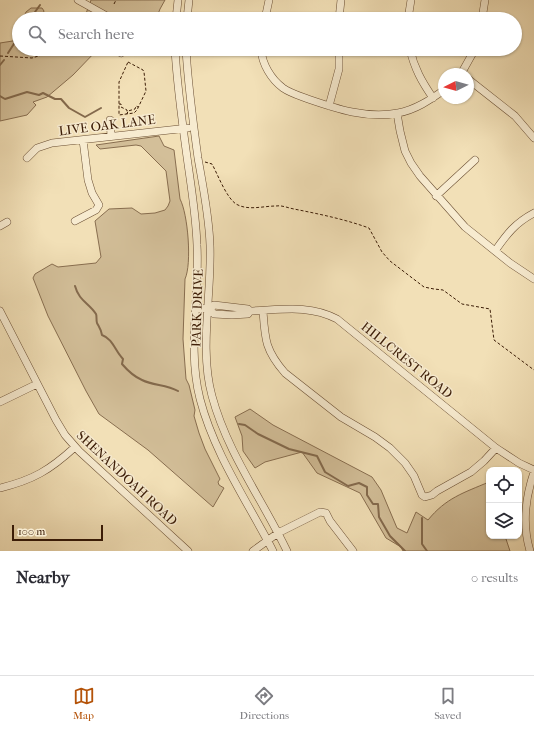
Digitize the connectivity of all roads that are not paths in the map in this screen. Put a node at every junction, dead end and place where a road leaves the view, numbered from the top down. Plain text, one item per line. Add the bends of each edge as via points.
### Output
1 (78, 0) edge
2 (178, 0) edge
3 (189, 0) edge
4 (269, 0) edge
5 (341, 0) edge
6 (411, 0) edge
7 (485, 0) edge
8 (99, 12) edge
9 (177, 12) edge
10 (188, 12) edge
11 (266, 12) edge
12 (339, 12) edge
13 (409, 12) edge
14 (483, 12) edge
15 (176, 56) edge
16 (187, 56) edge
17 (263, 56) edge
18 (339, 56) edge
19 (412, 56) edge
20 (471, 56) edge
21 (464, 68) edge
22 (474, 84) edge
23 (438, 94) edge
24 (433, 98) junction
25 (329, 106) junction
26 (397, 113) junction
27 (110, 120) dead end
28 (184, 128) junction
29 (194, 128) junction
30 (111, 136) junction
31 (534, 138) edge
32 (83, 140) junction
33 (27, 158) dead end
34 (475, 160) dead end
35 (436, 196) junction
36 (534, 213) edge
37 (75, 221) dead end
38 (8, 222) dead end
39 (0, 226) edge
40 (495, 251) junction
41 (534, 279) edge
42 (196, 308) junction
43 (209, 309) junction
44 (0, 311) edge
45 (263, 311) junction
46 (37, 384) junction
47 (0, 402) edge
48 (75, 447) junction
49 (496, 448) junction
50 (534, 471) edge
51 (0, 488) edge
52 (273, 536) junction
53 (188, 551) edge
54 (253, 551) edge
55 (273, 551) edge
56 (287, 551) edge
57 (353, 551) edge
58 (530, 551) edge

1 - 8 street
2 - 9 street
3 - 10 street
4 - 11 street
5 - 12 street
6 - 13 street
7 - 14 street
15 - 28 street, PARK DRIVE
16 - 29 street, PARK DRIVE
17 - 25 street via 269,72 284,89
18 - 25 street via 339,69
19 - 24 street via 420,79
20 - 21 street
22 - 31 street via 515,116
23 - 24 street
24 - 26 street
25 - 26 street via 344,111 371,114
26 - 35 street via 404,146 411,163
27 - 30 street
28 - 29 street, LIVE OAK LANE
28 - 30 street, LIVE OAK LANE
28 - 42 street, PARK DRIVE via 197,235
29 - 43 street, PARK DRIVE via 210,234
30 - 32 street, LIVE OAK LANE
32 - 33 street, LIVE OAK LANE via 44,145
32 - 37 street via 88,180 99,205 96,210
34 - 35 street
35 - 40 street via 465,227
36 - 40 street via 509,230
38 - 39 street
40 - 41 street
42 - 43 street
42 - 52 street, PARK DRIVE via 195,376 214,440 223,459
43 - 45 street, HILLCREST ROAD via 214,314 235,311 248,314 250,311
43 - 52 street, PARK DRIVE via 207,356 212,395 226,435
44 - 46 street, SHENANDOAH ROAD
45 - 49 street, HILLCREST ROAD via 313,310 337,319
45 - 49 street via 267,345 282,370 341,417 390,448 405,463 424,497 471,472
46 - 47 street
46 - 48 street, SHENANDOAH ROAD via 65,435
48 - 51 street via 45,472 32,479
48 - 53 street, SHENANDOAH ROAD
49 - 50 street, HILLCREST ROAD
50 - 58 street via 525,510
52 - 54 street
52 - 55 street, PARK DRIVE
52 - 56 street, PARK DRIVE
52 - 57 street via 316,513 323,512

